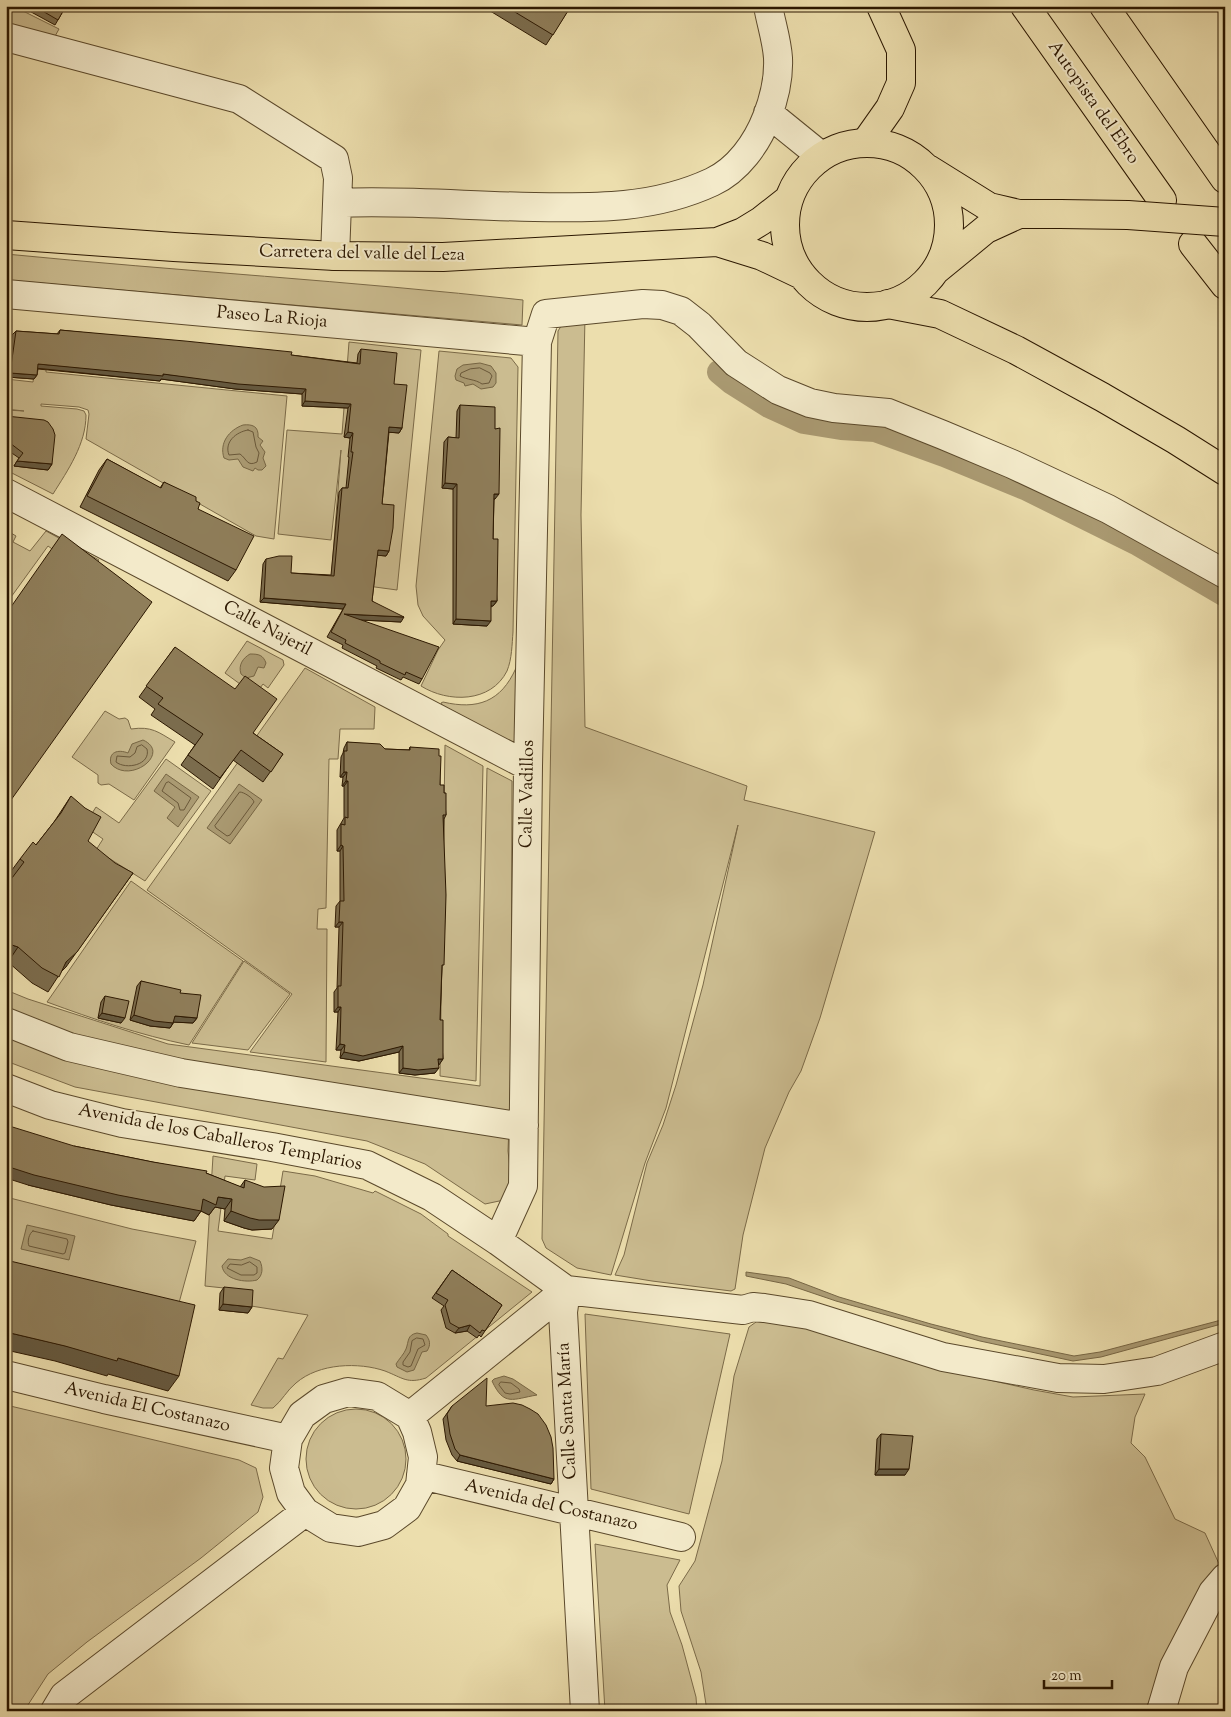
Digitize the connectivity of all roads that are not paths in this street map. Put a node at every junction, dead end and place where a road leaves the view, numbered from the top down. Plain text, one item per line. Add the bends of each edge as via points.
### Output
1 (768, 6) edge
2 (881, 6) edge
3 (1025, 6) edge
4 (1104, 6) edge
5 (6, 38) edge
6 (768, 113) junction
7 (866, 142) junction
8 (822, 156) junction
9 (927, 169) junction
10 (1225, 179) edge
11 (789, 199) junction
12 (1162, 200) dead end
13 (337, 203) junction
14 (1019, 214) junction
15 (1225, 222) edge
16 (6, 235) edge
17 (717, 242) junction
18 (1193, 244) dead end
19 (336, 256) junction
20 (933, 273) junction
21 (802, 275) junction
22 (1225, 285) edge
23 (6, 294) edge
24 (888, 304) junction
25 (537, 342) junction
26 (1225, 472) edge
27 (6, 492) edge
28 (1225, 574) edge
29 (528, 766) junction
30 (6, 1022) edge
31 (6, 1088) edge
32 (524, 1125) junction
33 (498, 1241) junction
34 (566, 1290) junction
35 (1225, 1346) edge
36 (6, 1375) edge
37 (410, 1416) junction
38 (288, 1439) junction
39 (421, 1475) junction
40 (573, 1511) junction
41 (305, 1512) junction
42 (681, 1537) dead end
43 (1225, 1578) edge
44 (55, 1711) edge
45 (585, 1711) edge
46 (1161, 1711) edge

1 - 6 street via 778,58 775,96
2 - 7 main road via 901,50 901,83 890,108
3 - 12 main road, Autopista del Ebro
4 - 10 main road
5 - 13 street via 239,99 334,159 338,178
6 - 8 street
6 - 13 street via 760,134 738,163 713,182 663,200 583,208 382,201
7 - 8 main road via 843,146
7 - 9 main road via 889,145 910,154
8 - 11 main road via 796,182
9 - 14 main road via 989,207
9 - 20 main road via 940,187 949,231 944,253
11 - 17 main road via 743,232
11 - 21 main road via 785,218 786,238 791,258
13 - 19 street
14 - 15 main road, bridge via 1128,215
14 - 20 main road via 986,229
16 - 19 main road, Carretera del valle del Leza
17 - 19 main road, Carretera del valle del Leza via 443,257
17 - 21 main road via 762,256
18 - 22 main road
20 - 24 main road via 913,293
21 - 24 main road via 831,299 869,307
23 - 25 street, Paseo La Rioja
24 - 26 main road via 940,314 1016,350 1176,440
25 - 28 street, Calle Vadillos via 546,314 644,304 681,311 736,363 778,390 810,403 888,413 943,435 1108,509
25 - 29 street, Calle Vadillos
27 - 29 street, Calle Najeril
29 - 32 street, Calle Vadillos
30 - 32 street via 69,1047 181,1073
31 - 33 street, Avenida de los Caballeros Templarios via 50,1105 122,1122 367,1165 432,1197
32 - 33 street, Calle Vadillos via 523,1186
33 - 34 street, Avenida de los Caballeros Templarios
34 - 35 street, Avenida de los Caballeros Templarios via 810,1315 943,1357 1058,1378 1104,1380 1157,1371
34 - 37 street
34 - 40 street, Calle Santa María via 563,1312
36 - 38 street, Avenida El Costanazo
37 - 38 street via 377,1396 348,1392 324,1399 302,1415
37 - 39 street via 423,1456
38 - 41 street via 284,1468 291,1493
39 - 40 street, Avenida del Costanazo
39 - 41 street via 420,1485 407,1508 384,1525 358,1532 331,1528
40 - 42 street, Avenida del Costanazo
40 - 45 street, Calle Santa María
41 - 44 street via 64,1696
43 - 46 street via 1213,1592 1174,1667

